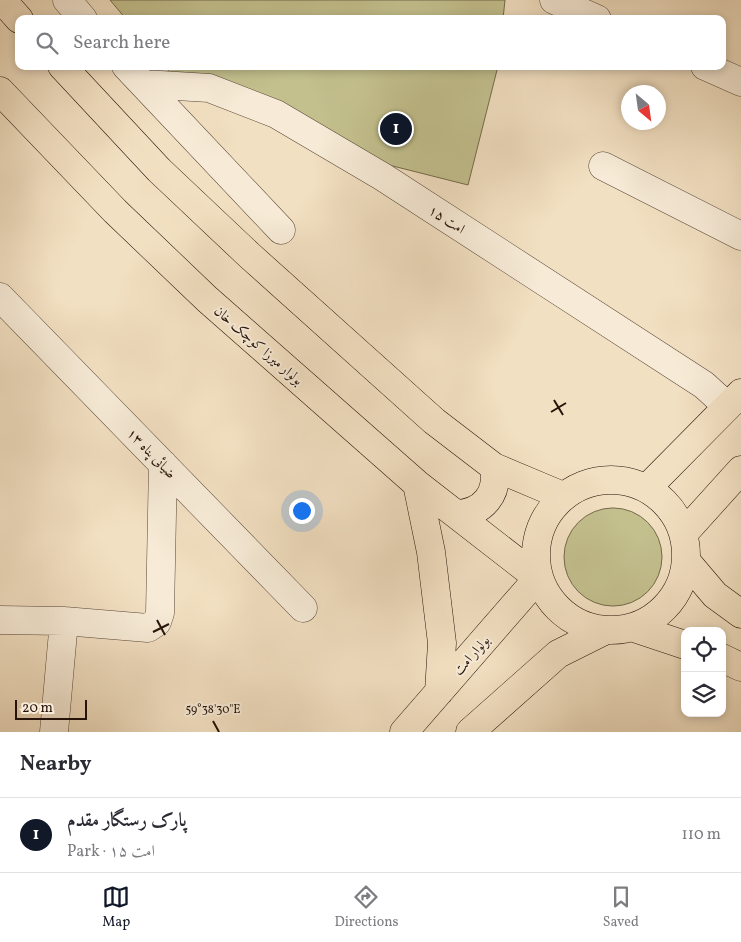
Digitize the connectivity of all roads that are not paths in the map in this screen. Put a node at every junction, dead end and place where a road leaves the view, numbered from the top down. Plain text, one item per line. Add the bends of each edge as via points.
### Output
1 (2, 0) edge
2 (67, 0) edge
3 (554, 0) edge
4 (15, 15) edge
5 (80, 15) edge
6 (588, 15) edge
7 (66, 70) edge
8 (714, 70) edge
9 (135, 75) edge
10 (741, 82) edge
11 (0, 91) edge
12 (603, 166) dead end
13 (281, 230) dead end
14 (741, 236) edge
15 (0, 297) edge
16 (734, 400) edge
17 (163, 464) junction
18 (494, 467) junction
19 (741, 470) edge
20 (417, 484) junction
21 (647, 488) junction
22 (563, 496) junction
23 (456, 514) junction
24 (684, 533) junction
25 (687, 562) junction
26 (538, 578) junction
27 (303, 608) dead end
28 (741, 614) edge
29 (0, 620) edge
30 (64, 621) junction
31 (634, 628) junction
32 (604, 631) junction
33 (681, 644) edge
34 (726, 660) edge
35 (741, 667) edge
36 (439, 692) junction
37 (54, 732) edge
38 (404, 732) edge
39 (470, 732) edge

1 - 4 main road
2 - 5 street
3 - 6 street
7 - 18 main road via 159,170 249,255 434,421
8 - 10 street
9 - 13 street
9 - 16 street, امت ۱۵ via 209,88 276,114 383,177 704,385
11 - 20 main road, بولوار میرزا کوچک خان via 115,211 207,298
12 - 14 street
15 - 17 street, ضیائی پناه ۱۳
16 - 21 main road
17 - 27 street, ضیائی پناه ۱۳
17 - 30 street via 160,613 157,622 148,628
18 - 22 main road
18 - 23 main road via 495,484 487,500 473,511
19 - 24 main road
20 - 23 main road, بولوار میرزا کوچک خان
20 - 36 main road via 431,552 442,643
21 - 22 main road via 618,479 588,483
21 - 24 main road via 670,506
22 - 26 main road via 544,520 535,548
23 - 26 main road, بولوار میرزا کوچک خان
24 - 25 main road
25 - 28 main road via 715,595
25 - 31 main road via 679,591 660,614
26 - 32 main road via 552,604 575,622
26 - 36 main road, بولوار امت
29 - 30 street
30 - 37 street
31 - 32 main road
31 - 33 main road
32 - 39 main road via 558,654
34 - 35 main road
36 - 38 main road, بولوار امت

